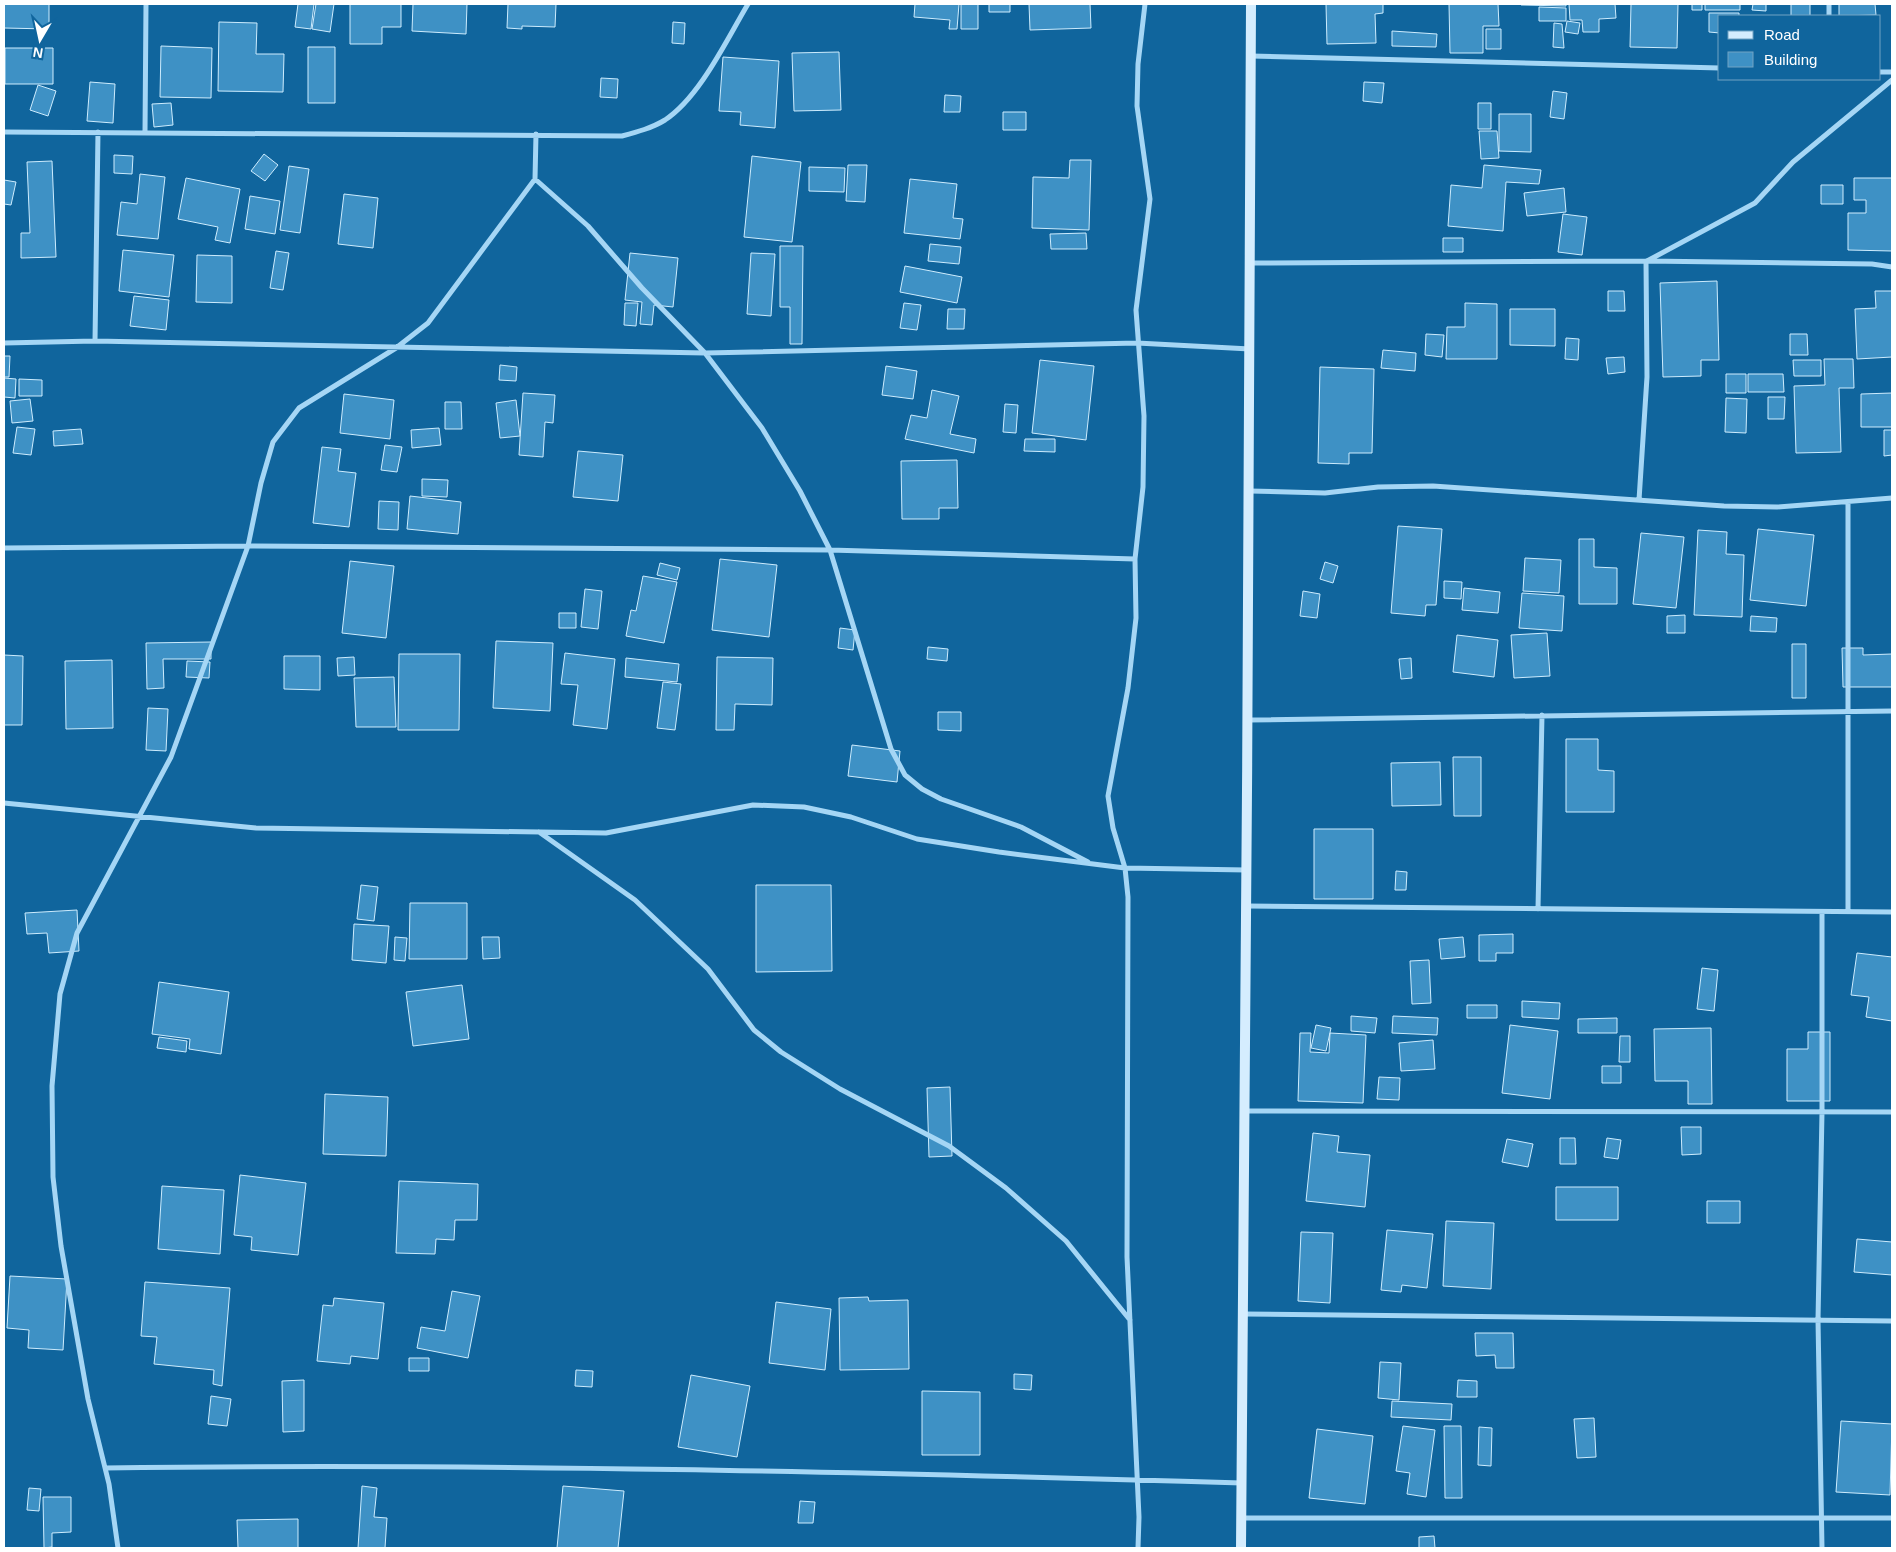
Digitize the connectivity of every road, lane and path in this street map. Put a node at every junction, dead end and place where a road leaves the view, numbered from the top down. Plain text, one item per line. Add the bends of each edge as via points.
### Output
1 (146, 4) edge
2 (748, 4) edge
3 (1145, 4) edge
4 (1251, 4) edge
5 (1250, 56) junction
6 (1718, 68) edge
7 (1892, 80) edge
8 (4, 132) edge
9 (98, 132) junction
10 (145, 132) junction
11 (536, 134) junction
12 (535, 179) junction
13 (1646, 261) junction
14 (1251, 263) junction
15 (1892, 267) edge
16 (95, 341) junction
17 (4, 343) edge
18 (1137, 343) junction
19 (396, 348) junction
20 (1250, 349) junction
21 (705, 353) junction
22 (1250, 491) junction
23 (1892, 498) edge
24 (1639, 500) junction
25 (1848, 502) junction
26 (248, 546) junction
27 (4, 548) edge
28 (830, 550) junction
29 (1136, 559) junction
30 (1850, 710) junction
31 (1892, 711) edge
32 (1542, 715) junction
33 (1246, 720) junction
34 (4, 803) edge
35 (140, 818) junction
36 (539, 832) junction
37 (1091, 864) junction
38 (1126, 868) junction
39 (1247, 870) junction
40 (1247, 906) junction
41 (1538, 909) junction
42 (1822, 912) junction
43 (1848, 912) junction
44 (1892, 912) edge
45 (1246, 1111) junction
46 (1822, 1112) junction
47 (1892, 1112) edge
48 (1244, 1314) junction
49 (1130, 1320) junction
50 (1818, 1320) junction
51 (1892, 1320) edge
52 (105, 1468) junction
53 (1137, 1480) junction
54 (1242, 1483) junction
55 (1242, 1518) junction
56 (1822, 1518) junction
57 (1892, 1518) edge
58 (118, 1548) edge
59 (1138, 1548) edge
60 (1241, 1548) edge
61 (1822, 1548) edge

1 - 10 street
2 - 11 street via 699,86 667,119 622,136
3 - 18 street via 1137,106 1150,199 1136,310
4 - 5 street
5 - 6 street
5 - 14 street
7 - 13 street via 1794,162 1755,203
8 - 9 street
9 - 10 street
9 - 16 street
10 - 11 street
11 - 12 street
12 - 19 street via 428,323
12 - 21 street via 588,226
13 - 14 street
13 - 15 street via 1872,264
13 - 24 street via 1647,377
14 - 20 street
16 - 17 street
16 - 19 street
18 - 20 street
18 - 21 street
18 - 29 street via 1144,434
19 - 21 street
19 - 26 street via 299,408 273,442
20 - 22 street
21 - 28 street via 762,428 800,491
22 - 24 street via 1325,493 1378,487 1433,486
22 - 33 street
23 - 25 street
24 - 25 street via 1777,507
25 - 30 street
26 - 27 street
26 - 28 street
26 - 35 street via 171,757
28 - 29 street
28 - 37 street via 890,748 905,775 941,799 1021,827
29 - 38 street via 1136,618 1128,688 1108,796 1113,828
30 - 31 street
30 - 32 street
30 - 43 street
32 - 33 street
32 - 41 street
33 - 39 street
34 - 35 street
35 - 36 street via 256,828
35 - 52 street via 76,933 60,994 52,1086 53,1177 61,1246 88,1399
36 - 37 street via 606,833 753,805 804,806 851,817 917,839
36 - 49 street via 635,900 708,969 754,1030 781,1052 840,1089 949,1146 1006,1188 1066,1241
37 - 38 street
38 - 39 street
38 - 49 street
39 - 40 street
40 - 41 street
40 - 45 street
41 - 42 street
42 - 43 street
42 - 46 street
43 - 44 street
45 - 46 street
45 - 48 street
46 - 47 street
46 - 50 street
48 - 50 street
48 - 54 street
49 - 53 street
50 - 51 street
50 - 56 street
52 - 53 street via 293,1465
52 - 58 street
53 - 54 street
53 - 59 street
54 - 55 street
55 - 56 street
55 - 60 street
56 - 57 street
56 - 61 street

